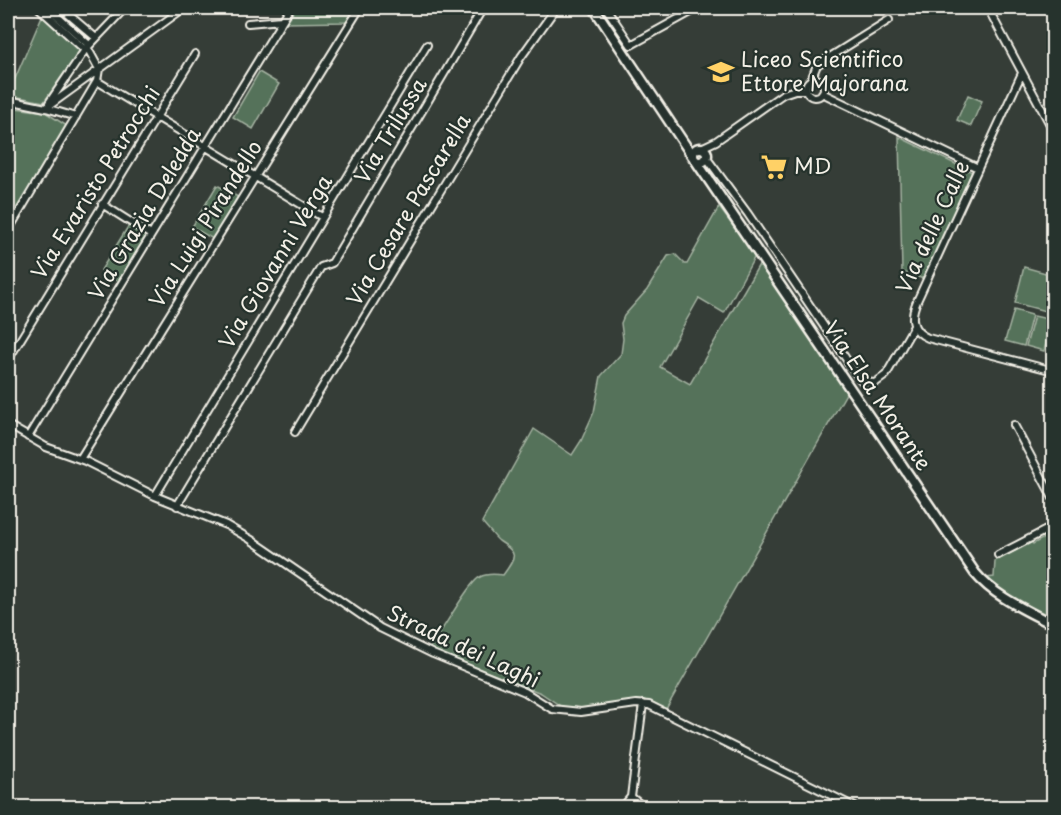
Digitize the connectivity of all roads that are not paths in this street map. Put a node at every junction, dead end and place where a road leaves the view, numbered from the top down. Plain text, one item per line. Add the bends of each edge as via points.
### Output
1 (39, 8) edge
2 (48, 8) edge
3 (125, 8) edge
4 (184, 8) edge
5 (290, 8) edge
6 (360, 8) edge
7 (483, 8) edge
8 (556, 8) edge
9 (594, 8) edge
10 (606, 8) edge
11 (698, 8) edge
12 (67, 9) edge
13 (991, 14) dead end
14 (282, 20) junction
15 (889, 20) dead end
16 (248, 23) dead end
17 (96, 38) junction
18 (427, 45) dead end
19 (87, 47) junction
20 (195, 54) dead end
21 (99, 69) junction
22 (1022, 73) junction
23 (811, 80) junction
24 (97, 81) junction
25 (807, 90) junction
26 (822, 93) junction
27 (8, 100) edge
28 (46, 108) junction
29 (76, 117) junction
30 (156, 117) junction
31 (1053, 132) edge
32 (716, 141) junction
33 (206, 146) junction
34 (696, 156) junction
35 (706, 156) junction
36 (978, 168) junction
37 (255, 176) junction
38 (102, 204) junction
39 (322, 217) junction
40 (8, 231) edge
41 (151, 235) junction
42 (914, 326) junction
43 (8, 360) edge
44 (1053, 371) edge
45 (8, 425) edge
46 (1014, 425) dead end
47 (295, 432) dead end
48 (28, 437) junction
49 (80, 459) junction
50 (155, 496) junction
51 (1053, 500) edge
52 (177, 506) junction
53 (1053, 526) edge
54 (998, 555) dead end
55 (1053, 625) edge
56 (643, 704) junction
57 (632, 797) junction
58 (622, 807) edge
59 (645, 807) edge
60 (857, 807) edge

1 - 19 street
2 - 19 street
3 - 17 street
4 - 21 street
5 - 14 street, Via Grazia Deledda
6 - 37 street, Via Luigi Pirandello
7 - 52 street, Via Trilussa via 332,263 323,264
8 - 47 street, Via Cesare Pascarella via 521,57
9 - 34 street, Via Elsa Morante
10 - 11 street via 631,45
12 - 17 street
13 - 22 street
14 - 16 street
14 - 33 street, Via Grazia Deledda
15 - 23 street via 817,65
17 - 19 street
18 - 39 street, Via Giovanni Verga
19 - 21 street
19 - 28 street
20 - 30 street, Via Evaristo Petrocchi
21 - 24 street
21 - 28 street
22 - 31 street
22 - 36 street, Via delle Calle
23 - 25 street
23 - 26 street via 822,82
24 - 29 street
24 - 30 street
25 - 26 street via 812,96
25 - 32 street via 783,94
26 - 36 street
27 - 28 street
28 - 29 street
29 - 40 street
30 - 33 street
30 - 38 street, Via Evaristo Petrocchi
32 - 34 street
32 - 35 street
33 - 37 street
33 - 41 street, Via Grazia Deledda
34 - 35 street via 702,162
34 - 55 street, Via Elsa Morante via 975,573 999,595
35 - 42 street via 863,382 875,383 886,375
36 - 42 street, Via delle Calle via 917,301
37 - 39 street
37 - 49 street, Via Luigi Pirandello
38 - 41 street
38 - 43 street, Via Evaristo Petrocchi
39 - 50 street, Via Giovanni Verga
41 - 48 street, Via Grazia Deledda
42 - 44 street, Via delle Calle via 928,338
45 - 48 street, Strada dei Laghi
46 - 51 street
48 - 49 street, Strada dei Laghi
49 - 50 street, Strada dei Laghi
50 - 52 street, Strada dei Laghi
52 - 56 street, Strada dei Laghi via 250,538 390,634 525,692 552,709 581,712
53 - 54 street
56 - 57 street
56 - 60 street
57 - 58 street
57 - 59 street

